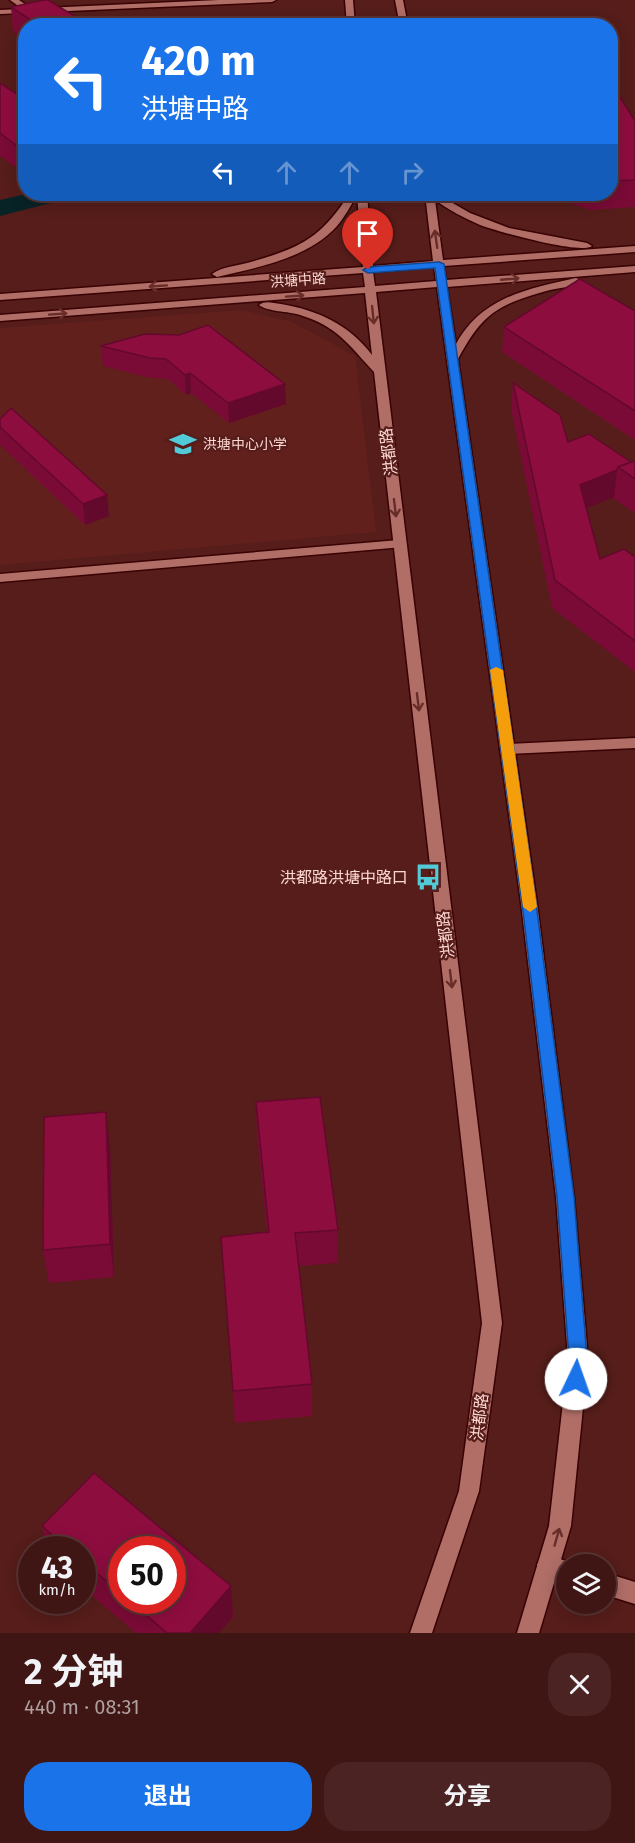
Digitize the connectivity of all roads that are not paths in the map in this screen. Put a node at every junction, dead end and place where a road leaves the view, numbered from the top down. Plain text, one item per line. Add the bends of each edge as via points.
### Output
1 (14, 0) edge
2 (272, 0) edge
3 (349, 0) edge
4 (399, 0) edge
5 (31, 11) junction
6 (0, 12) edge
7 (350, 18) edge
8 (402, 18) edge
9 (349, 201) edge
10 (363, 201) edge
11 (432, 201) edge
12 (442, 201) edge
13 (635, 249) edge
14 (620, 250) junction
15 (439, 264) junction
16 (631, 269) edge
17 (368, 270) junction
18 (183, 284) junction
19 (442, 284) junction
20 (370, 290) junction
21 (0, 297) edge
22 (192, 303) junction
23 (0, 318) edge
24 (452, 360) junction
25 (379, 372) junction
26 (399, 544) junction
27 (0, 579) edge
28 (635, 743) edge
29 (507, 748) junction
30 (559, 1554) edge
31 (556, 1572) edge
32 (616, 1587) edge
33 (635, 1593) edge
34 (421, 1633) edge
35 (528, 1633) edge

1 - 5 main road
2 - 5 main road
3 - 7 main road
4 - 8 main road
5 - 6 main road
9 - 18 main road via 333,225 283,255
10 - 17 main road, 洪都路
15 -> 11 main road
12 - 14 main road via 491,225
13 - 14 main road, 洪塘中路
14 - 15 main road, 洪塘中路
15 - 17 main road, 洪塘中路
15 - 19 main road
19 -> 16 main road, 洪塘中路
16 - 24 main road via 548,288 491,310 472,325
17 - 18 main road, 洪塘中路
17 - 20 main road, 洪都路
18 -> 21 main road, 洪塘中路
19 - 20 main road, 洪塘中路
19 - 24 main road
22 -> 20 main road, 洪塘中路
20 -> 25 main road, 洪都路
23 -> 22 main road, 洪塘中路
22 - 25 main road via 289,308 316,317 352,336
24 - 29 main road
25 -> 26 main road, 洪都路
26 - 27 main road
26 -> 34 main road, 洪都路 via 492,1323 470,1491
28 - 29 main road
30 -> 29 main road via 578,1358 565,1197
31 - 35 main road
32 - 33 main road

